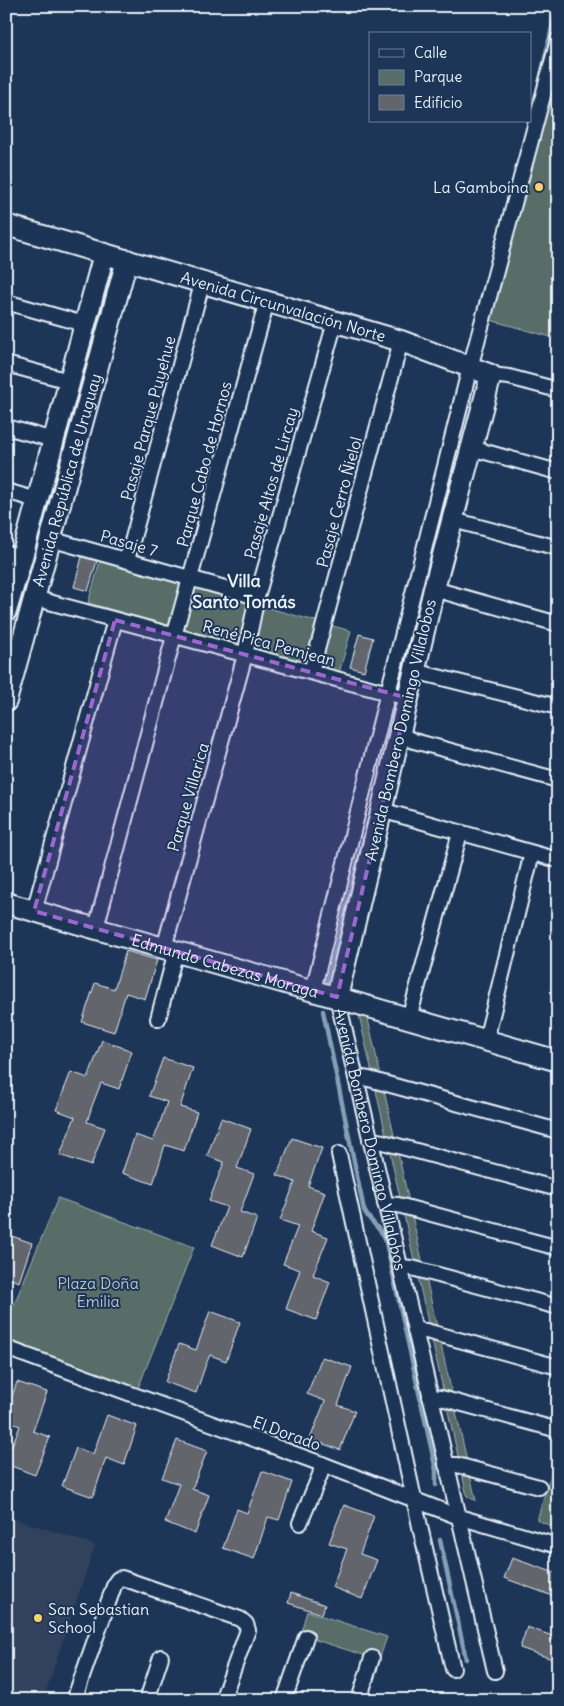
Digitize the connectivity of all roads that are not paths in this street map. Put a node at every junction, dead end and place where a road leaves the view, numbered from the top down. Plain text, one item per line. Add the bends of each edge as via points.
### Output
1 (558, 40) edge
2 (6, 225) edge
3 (104, 254) junction
4 (127, 260) junction
5 (202, 284) junction
6 (267, 301) junction
7 (6, 302) edge
8 (335, 322) junction
9 (84, 324) junction
10 (401, 341) junction
11 (6, 364) edge
12 (470, 367) junction
13 (491, 375) junction
14 (69, 381) junction
15 (558, 390) edge
16 (6, 427) edge
17 (54, 440) junction
18 (471, 448) junction
19 (558, 472) edge
20 (6, 492) edge
21 (37, 500) junction
22 (453, 520) junction
23 (50, 539) junction
24 (558, 548) edge
25 (14, 555) edge
26 (127, 560) junction
27 (191, 578) junction
28 (434, 589) junction
29 (257, 597) junction
30 (34, 598) junction
31 (6, 611) edge
32 (114, 620) junction
33 (558, 624) edge
34 (174, 636) junction
35 (245, 655) junction
36 (414, 671) junction
37 (311, 672) junction
38 (388, 693) junction
39 (408, 698) junction
40 (6, 701) edge
41 (558, 706) edge
42 (399, 734) junction
43 (558, 780) edge
44 (381, 810) junction
45 (460, 833) junction
46 (532, 853) junction
47 (558, 860) edge
48 (6, 903) edge
49 (34, 911) junction
50 (96, 928) junction
51 (170, 950) junction
52 (313, 990) junction
53 (337, 997) junction
54 (409, 1018) junction
55 (158, 1019) dead end
56 (486, 1040) junction
57 (558, 1060) edge
58 (356, 1077) junction
59 (558, 1131) edge
60 (370, 1140) junction
61 (339, 1154) dead end
62 (558, 1189) edge
63 (385, 1204) junction
64 (558, 1248) edge
65 (400, 1267) junction
66 (558, 1307) edge
67 (415, 1330) junction
68 (6, 1348) edge
69 (558, 1367) edge
70 (430, 1397) junction
71 (558, 1430) edge
72 (322, 1464) junction
73 (446, 1465) junction
74 (538, 1488) dead end
75 (414, 1500) junction
76 (459, 1517) junction
77 (300, 1523) dead end
78 (558, 1546) edge
79 (306, 1637) dead end
80 (160, 1657) dead end
81 (372, 1658) dead end
82 (453, 1669) dead end
83 (494, 1671) dead end
84 (74, 1700) edge
85 (147, 1700) edge
86 (222, 1700) edge
87 (284, 1700) edge
88 (359, 1700) edge

1 - 12 street, Avenida Bombero Domingo Villalobos
2 - 3 street, Avenida Circunvalación Norte
3 - 4 street, Avenida Circunvalación Norte
3 - 9 street, Avenida República de Uruguay
4 - 5 street, Avenida Circunvalación Norte
4 - 23 street, Avenida República de Uruguay
5 - 6 street, Avenida Circunvalación Norte
5 - 26 street, Pasaje Parque Puyehue
6 - 8 street, Avenida Circunvalación Norte
6 - 27 street, Parque Cabo de Hornos
7 - 9 street
8 - 10 street, Avenida Circunvalación Norte
8 - 29 street, Pasaje Altos de Lircay
9 - 14 street, Avenida República de Uruguay
10 - 12 street, Avenida Circunvalación Norte
10 - 37 street, Pasaje Cerro Ñielol
11 - 14 street
12 - 13 street, Avenida Circunvalación Norte
12 - 38 street, Avenida Bombero Domingo Villalobos
13 - 15 street, Avenida Circunvalación Norte
13 - 18 street, Avenida Bombero Domingo Villalobos
14 - 17 street, Avenida República de Uruguay
16 - 17 street
17 - 21 street, Avenida República de Uruguay
18 - 19 street
18 - 22 street, Avenida Bombero Domingo Villalobos
20 - 21 street
21 - 25 street, Avenida República de Uruguay
22 - 24 street
22 - 28 street, Avenida Bombero Domingo Villalobos
23 - 26 street, Pasaje 7
23 - 30 street, Avenida República de Uruguay
25 - 31 street, Avenida República de Uruguay
26 - 27 street, Pasaje 7
27 - 29 street, Pasaje 7
27 - 34 street, Parque Cabo de Hornos
28 - 33 street
28 - 36 street, Avenida Bombero Domingo Villalobos
29 - 35 street, Pasaje Altos de Lircay
30 - 32 street, René Pica Pemjean
30 - 40 street, Avenida República de Uruguay
32 - 34 street, René Pica Pemjean
32 - 49 street
34 - 35 street, René Pica Pemjean
34 - 50 street, Parque Cabo de Hornos
35 - 37 street, René Pica Pemjean
35 - 51 street, Parque Villarica
36 - 39 street, Avenida Bombero Domingo Villalobos
36 - 41 street
37 - 38 street, René Pica Pemjean
38 - 39 street, René Pica Pemjean
38 - 52 street, Avenida Bombero Domingo Villalobos
39 - 42 street, Avenida Bombero Domingo Villalobos
42 - 43 street via 414,741
42 - 44 street, Avenida Bombero Domingo Villalobos
44 - 45 street
44 - 53 street, Avenida Bombero Domingo Villalobos
45 - 46 street
45 - 54 street
46 - 47 street
46 - 56 street
48 - 49 street, Edmundo Cabezas Moraga
49 - 50 street, Edmundo Cabezas Moraga
50 - 51 street, Edmundo Cabezas Moraga
51 - 52 street, Edmundo Cabezas Moraga
51 - 55 street, Parque Villarica
52 - 53 street, Edmundo Cabezas Moraga
53 - 54 street, Edmundo Cabezas Moraga
53 - 58 street, Avenida Bombero Domingo Villalobos
54 - 56 street, Edmundo Cabezas Moraga
56 - 57 street, Edmundo Cabezas Moraga
58 - 59 street
58 - 60 street, Avenida Bombero Domingo Villalobos
60 - 62 street
60 - 63 street, Avenida Bombero Domingo Villalobos
61 - 75 street, Avenida Bombero Domingo Villalobos
63 - 64 street
63 - 65 street, Avenida Bombero Domingo Villalobos
65 - 66 street
65 - 67 street, Avenida Bombero Domingo Villalobos
67 - 69 street
67 - 70 street, Avenida Bombero Domingo Villalobos
68 - 72 street, El Dorado
70 - 71 street
70 - 73 street, Avenida Bombero Domingo Villalobos
72 - 75 street, El Dorado
72 - 77 street
73 - 74 street via 457,1465
73 - 76 street, Avenida Bombero Domingo Villalobos
75 - 76 street, El Dorado
75 - 82 street, Avenida Bombero Domingo Villalobos
76 - 78 street, El Dorado
76 - 83 street, Avenida Bombero Domingo Villalobos
79 - 87 street
80 - 85 street
81 - 88 street
84 - 86 street via 115,1583 122,1578 240,1618 246,1624 248,1630

